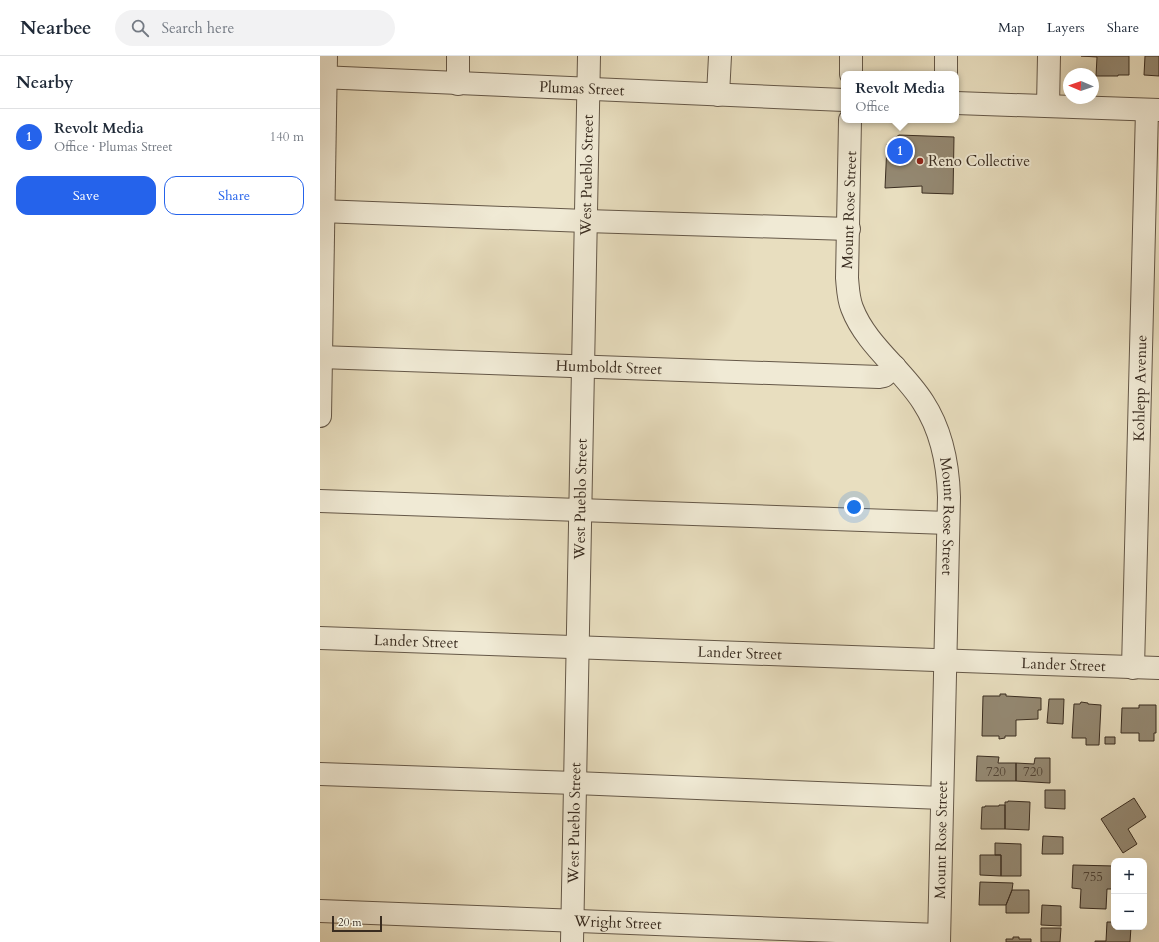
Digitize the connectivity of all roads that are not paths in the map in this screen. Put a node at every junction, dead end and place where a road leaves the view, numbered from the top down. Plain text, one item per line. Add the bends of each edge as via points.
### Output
1 (458, 56) edge
2 (589, 56) edge
3 (720, 56) edge
4 (851, 56) edge
5 (946, 56) edge
6 (1049, 56) edge
7 (324, 70) edge
8 (851, 71) edge
9 (946, 71) edge
10 (458, 84) junction
11 (588, 89) junction
12 (718, 95) junction
13 (841, 100) edge
14 (959, 104) edge
15 (1048, 106) junction
16 (1153, 110) edge
17 (850, 123) edge
18 (322, 211) edge
19 (586, 221) junction
20 (849, 229) junction
21 (321, 357) edge
22 (583, 366) junction
23 (895, 367) junction
24 (320, 416) edge
25 (320, 501) edge
26 (580, 509) junction
27 (948, 523) junction
28 (320, 638) edge
29 (578, 647) junction
30 (945, 660) junction
31 (1133, 668) junction
32 (1159, 668) edge
33 (320, 774) edge
34 (575, 783) junction
35 (942, 798) junction
36 (320, 911) edge
37 (572, 920) junction
38 (939, 939) edge
39 (572, 942) edge

1 - 10 street
2 - 11 street, West Pueblo Street
3 - 12 street
4 - 8 street
5 - 9 street
6 - 15 street
7 - 10 street, Plumas Street
7 - 18 street
10 - 11 street, Plumas Street
11 - 12 street, Plumas Street
11 - 19 street, West Pueblo Street
12 - 13 street, Plumas Street
14 - 15 street
15 - 16 street
16 - 31 street, Kohlepp Avenue
17 - 20 street, Mount Rose Street
18 - 19 street
18 - 21 street
19 - 20 street
19 - 22 street, West Pueblo Street
20 - 23 street, Mount Rose Street via 847,278 851,307 866,335
21 - 22 street, Humboldt Street
21 - 24 street
22 - 23 street, Humboldt Street via 879,377
22 - 26 street, West Pueblo Street
23 - 27 street, Mount Rose Street via 923,401 939,433 948,477
25 - 26 street
26 - 27 street
26 - 29 street, West Pueblo Street
27 - 30 street, Mount Rose Street
28 - 29 street, Lander Street
29 - 30 street, Lander Street
29 - 34 street, West Pueblo Street
30 - 31 street, Lander Street
30 - 35 street, Mount Rose Street
31 - 32 street, Lander Street
33 - 34 street
34 - 35 street
34 - 37 street, West Pueblo Street
35 - 38 street, Mount Rose Street
36 - 37 street, Wright Street
37 - 38 street, Wright Street
37 - 39 street, West Pueblo Street

